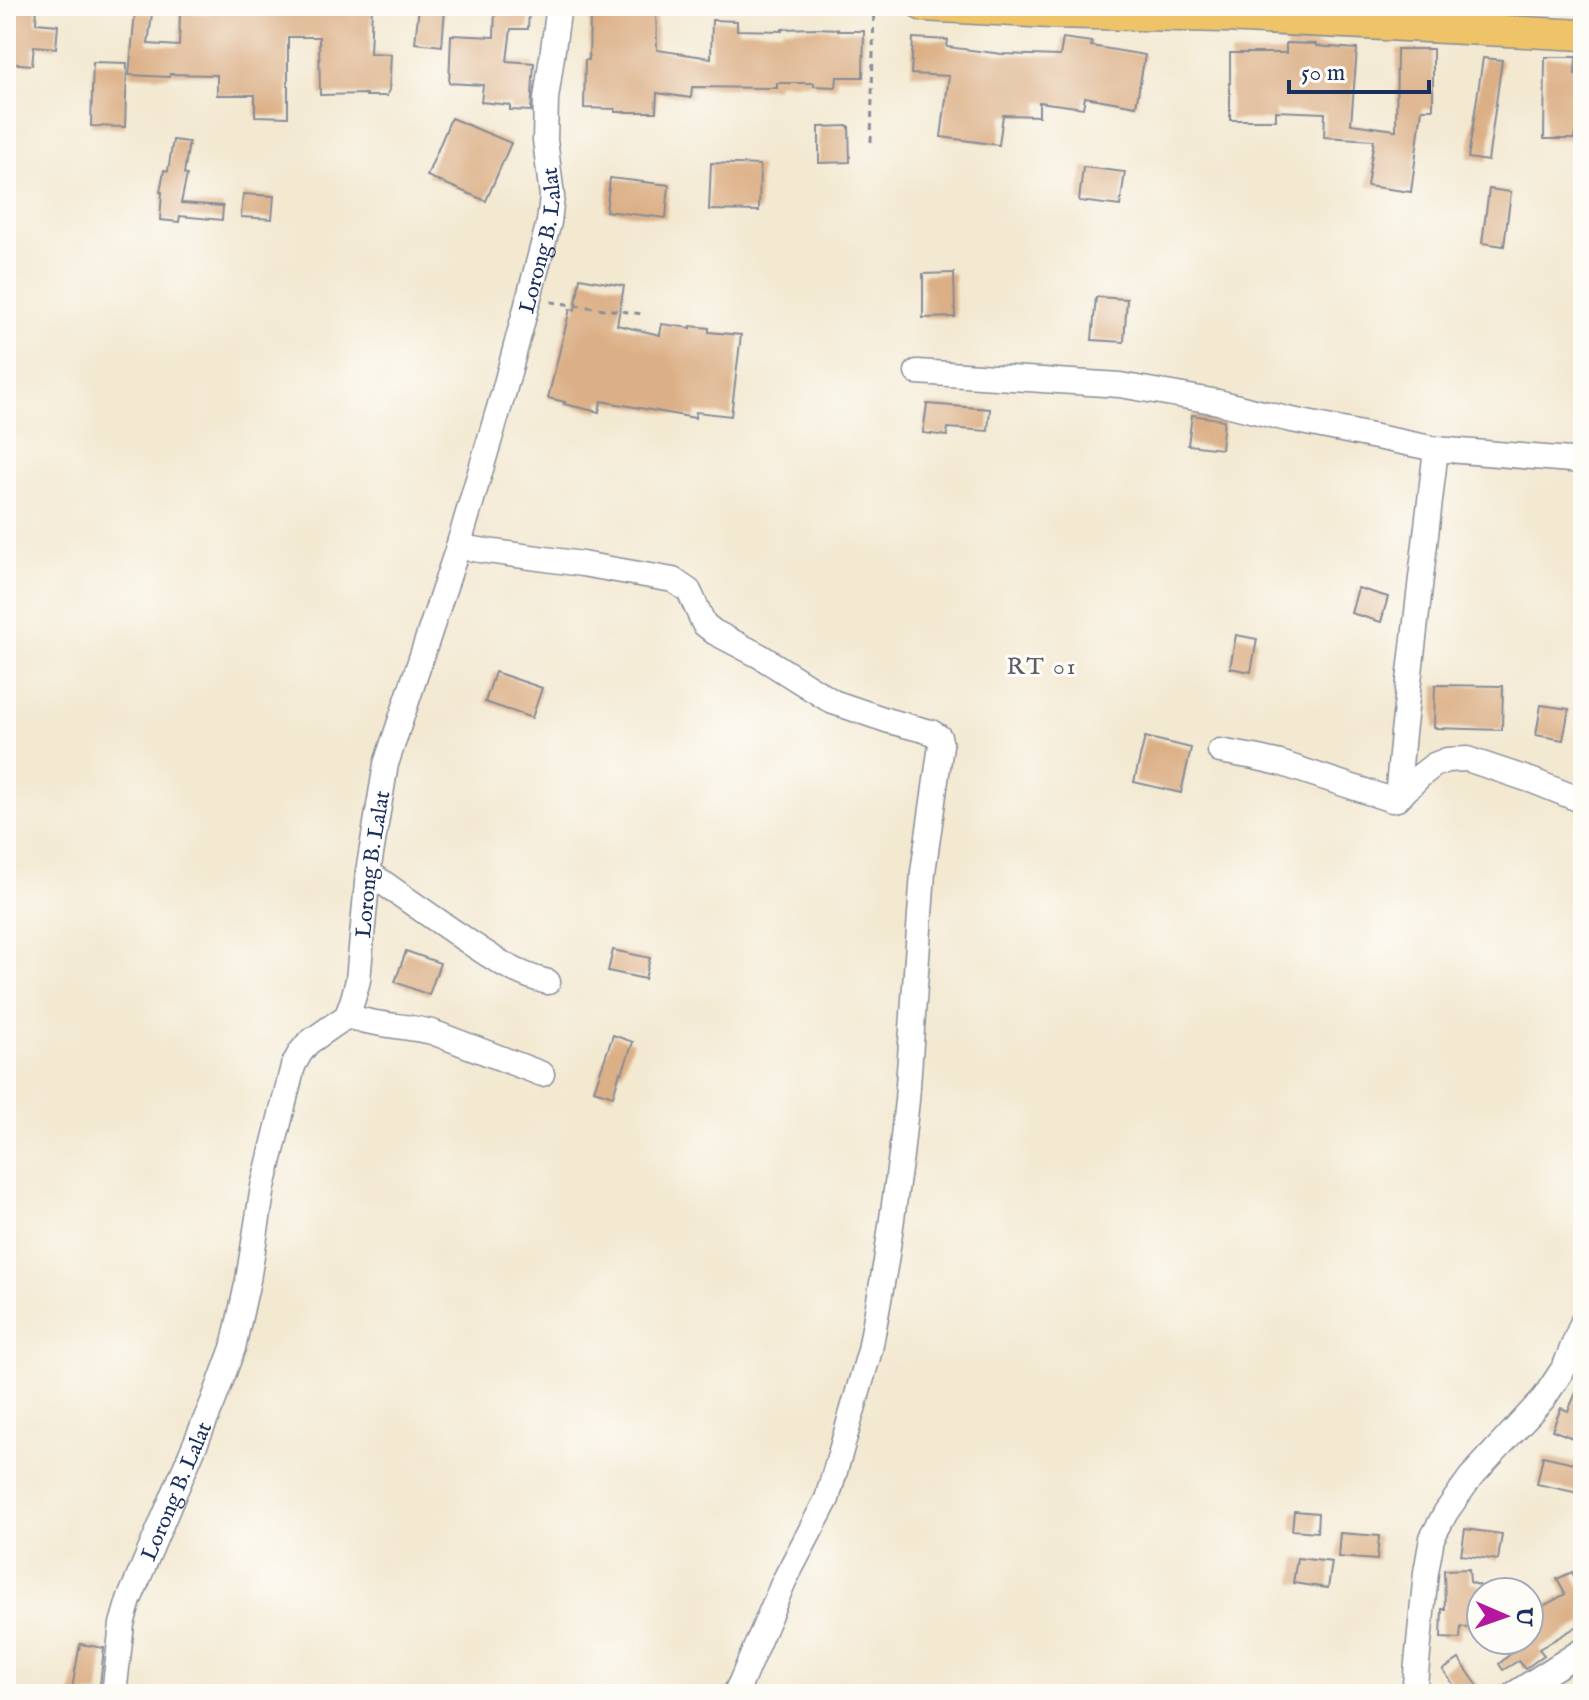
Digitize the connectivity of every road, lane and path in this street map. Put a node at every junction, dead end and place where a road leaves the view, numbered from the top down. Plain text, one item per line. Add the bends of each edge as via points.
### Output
1 (559, 6) edge
2 (874, 6) edge
3 (923, 6) edge
4 (1583, 35) edge
5 (871, 142) dead end
6 (528, 298) junction
7 (643, 314) dead end
8 (917, 372) dead end
9 (1436, 449) junction
10 (1583, 461) edge
11 (458, 547) junction
12 (1220, 751) dead end
13 (1397, 799) junction
14 (1583, 801) edge
15 (368, 872) junction
16 (548, 982) dead end
17 (347, 1016) junction
18 (542, 1074) dead end
19 (1583, 1321) edge
20 (1583, 1650) edge
21 (114, 1694) edge
22 (735, 1694) edge
23 (1414, 1694) edge
24 (1514, 1694) edge

1 - 6 street, Lorong B. Lalat via 546,99 552,196
2 - 5 path
3 - 4 main road
6 - 7 path
6 - 11 street, Lorong B. Lalat
8 - 9 street via 1120,385
9 - 10 street
9 - 13 street
11 - 15 street, Lorong B. Lalat via 386,764
11 - 22 street via 673,580 689,591 704,624 714,632 833,702 931,732 941,745 923,872 901,1155 870,1350 827,1499
12 - 13 street via 1280,763
13 - 14 street via 1434,765 1467,759
15 - 16 street via 490,956 527,977
15 - 17 street, Lorong B. Lalat via 358,980
17 - 18 street via 432,1032
17 - 21 street, Lorong B. Lalat via 308,1043 293,1066 263,1187 233,1348 129,1600
19 - 23 street via 1565,1366 1544,1398 1470,1478 1432,1538
20 - 24 street

